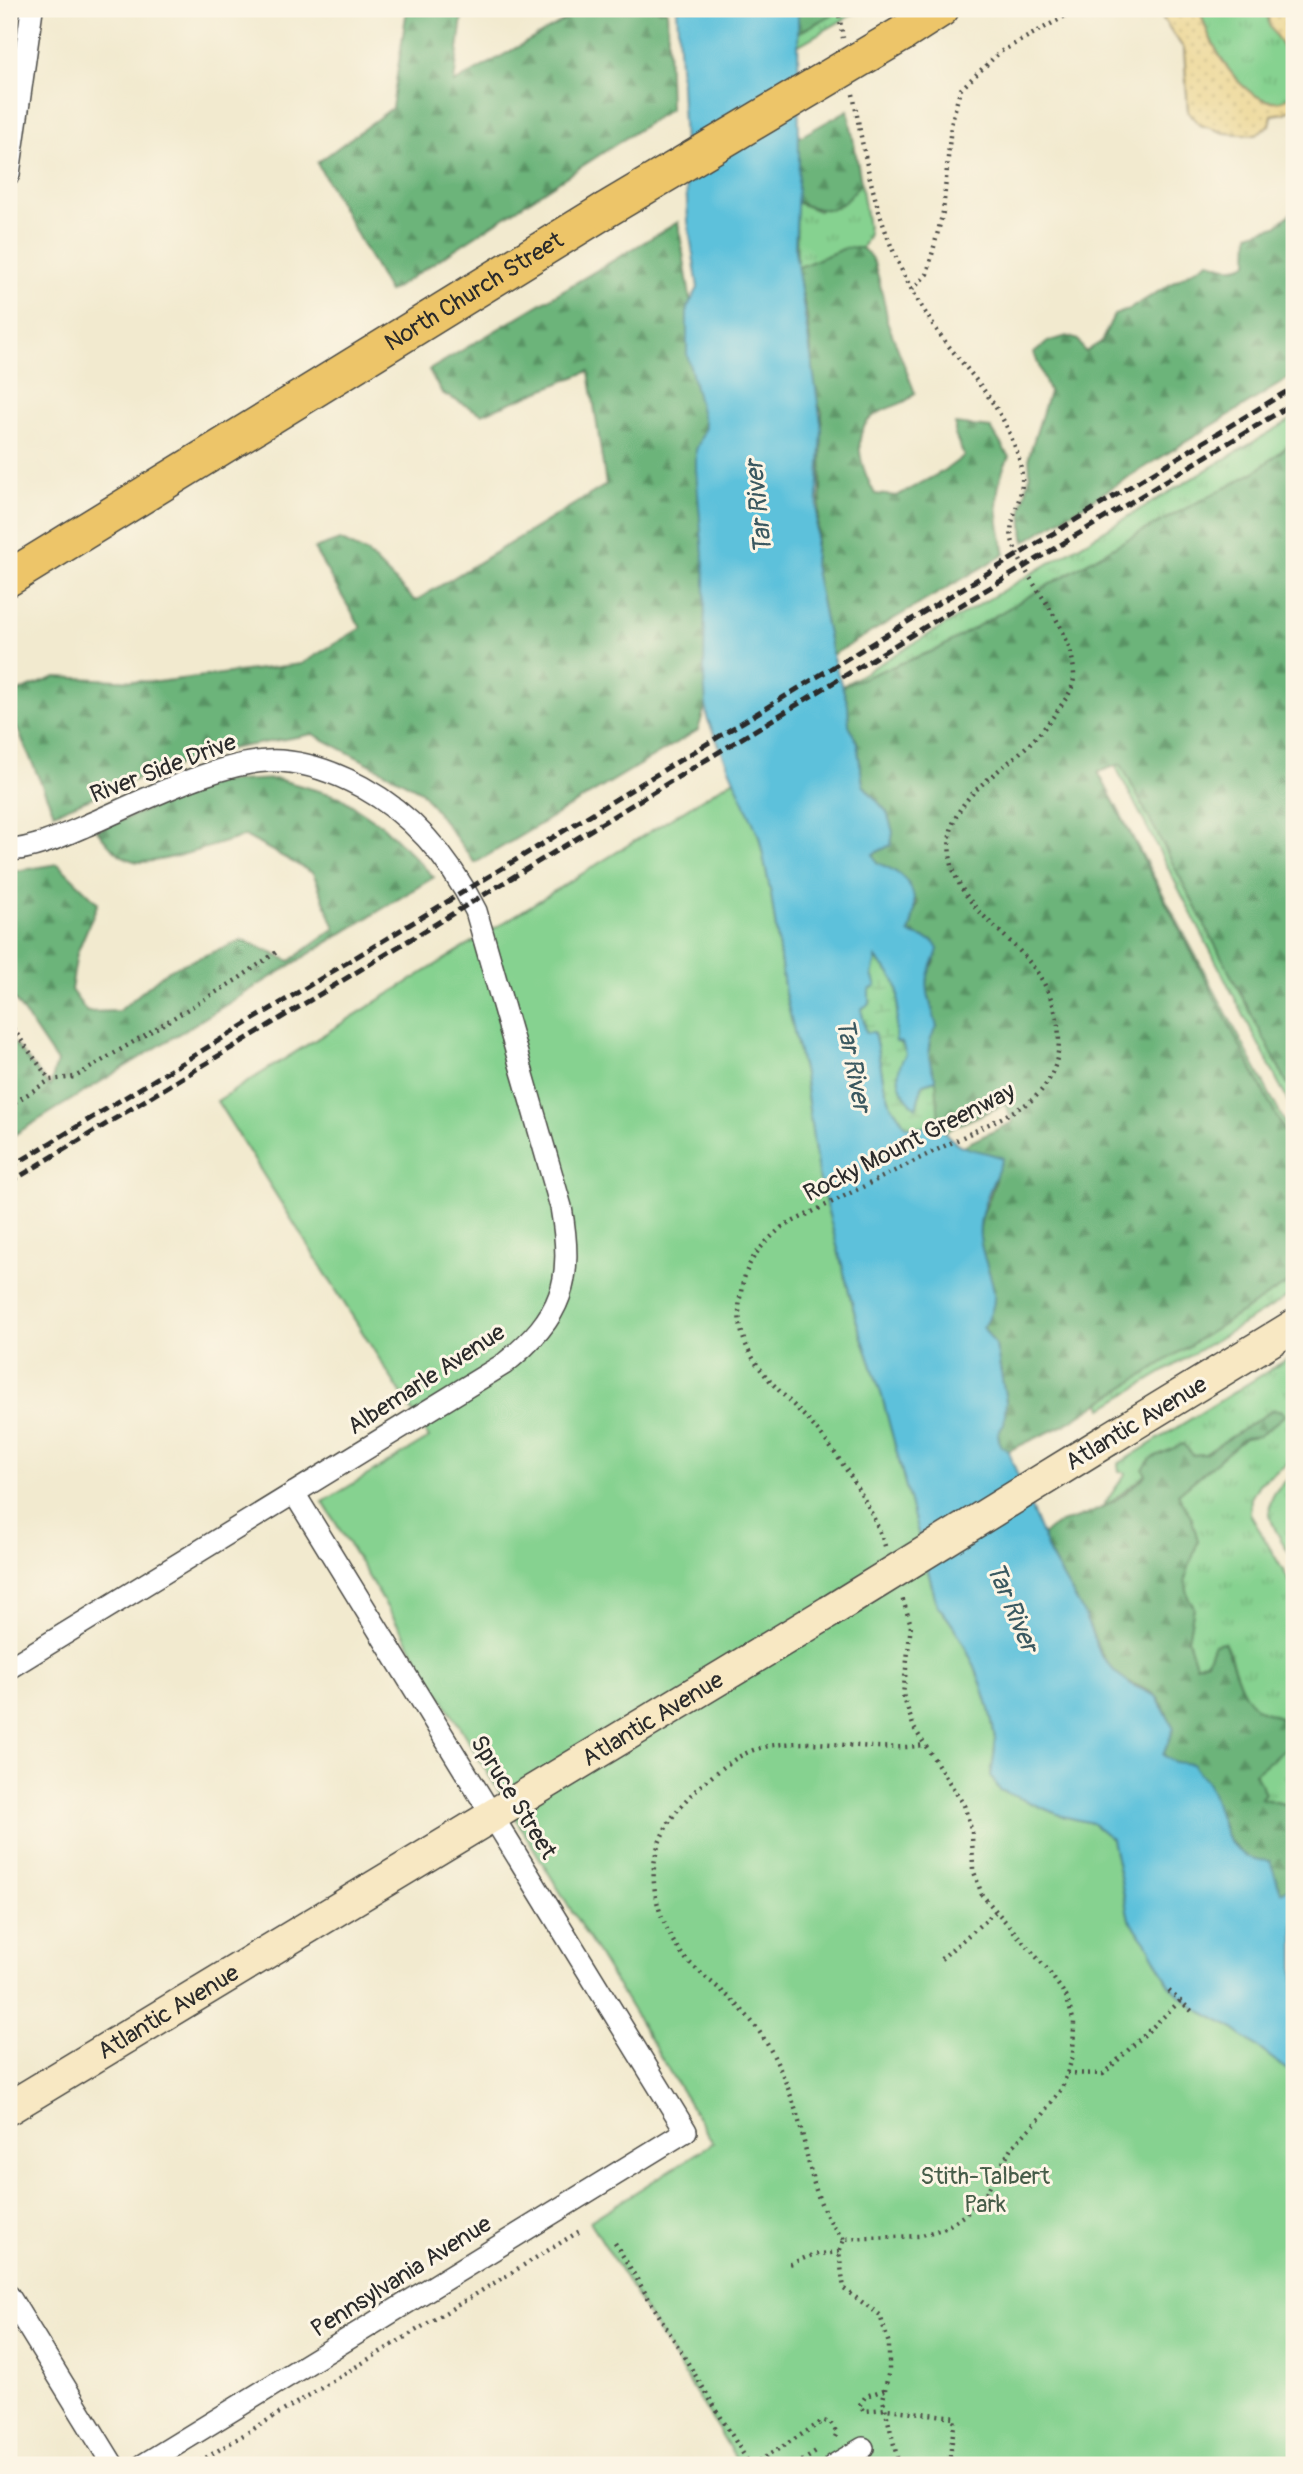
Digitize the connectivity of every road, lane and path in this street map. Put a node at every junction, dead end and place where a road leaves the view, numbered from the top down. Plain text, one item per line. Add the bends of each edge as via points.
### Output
1 (32, 9) edge
2 (838, 9) edge
3 (941, 9) edge
4 (1078, 9) edge
5 (845, 49) dead end
6 (853, 90) dead end
7 (9, 174) edge
8 (912, 290) junction
9 (9, 578) edge
10 (9, 849) edge
11 (278, 951) dead end
12 (492, 962) joint
13 (9, 1024) edge
14 (50, 1080) junction
15 (9, 1106) edge
16 (1294, 1326) edge
17 (294, 1493) junction
18 (890, 1560) dead end
19 (898, 1586) dead end
20 (9, 1668) edge
21 (924, 1745) junction
22 (493, 1812) junction
23 (995, 1912) junction
24 (941, 1959) dead end
25 (1169, 1991) dead end
26 (1180, 2001) junction
27 (1195, 2014) dead end
28 (1067, 2073) junction
29 (9, 2108) edge
30 (686, 2131) joint
31 (580, 2231) dead end
32 (844, 2239) junction
33 (615, 2243) dead end
34 (839, 2252) junction
35 (790, 2264) dead end
36 (9, 2296) edge
37 (884, 2389) junction
38 (886, 2409) junction
39 (863, 2448) dead end
40 (113, 2465) edge
41 (143, 2465) edge
42 (194, 2465) edge
43 (751, 2465) edge
44 (796, 2465) edge
45 (834, 2465) edge
46 (899, 2465) edge
47 (949, 2465) edge

1 - 7 street
2 - 5 path
3 - 9 main road, North Church Street, bridge
4 - 8 path via 1000,51 960,90 951,125 943,212 927,274
6 - 8 path, Rocky Mount Greenway via 878,212
8 - 18 path, Rocky Mount Greenway via 999,413 1013,441 1022,483 1011,520 1014,548 1064,635 1074,674 1072,690 1055,715 1027,747 973,792 951,827 955,876 970,903 1033,967 1045,988 1060,1036 1049,1079 1033,1099 1003,1117 782,1227 754,1251 742,1282 742,1343 840,1462 878,1522
10 - 12 street, River Side Drive via 58,837 206,775 250,762 282,761 319,768 384,799 444,859 460,878
11 - 14 path via 75,1077
12 - 17 street, Albemarle Avenue via 561,1207 568,1246 559,1298 538,1334 504,1364
13 - 14 path
14 - 15 path
16 - 22 main road, Atlantic Avenue, bridge
17 - 20 street, Albemarle Avenue
17 - 22 street, Spruce Street
19 - 21 path via 911,1625 903,1695
21 - 23 path via 964,1805 972,1832 974,1869 982,1895
21 - 32 path via 901,1749 819,1743 750,1749 679,1805 662,1831 654,1862 655,1893 672,1939 684,1958 743,2010 770,2049 791,2096 820,2202
22 - 29 main road, Atlantic Avenue
22 - 30 street, Spruce Street
23 - 24 path
23 - 28 path via 1032,1950 1066,1996 1074,2022 1073,2056
25 - 26 path
26 - 27 path
26 - 28 path via 1103,2074
28 - 32 path via 1042,2116 1011,2148 984,2197 966,2214 945,2228 919,2236
30 - 41 street, Pennsylvania Avenue
31 - 42 path
32 - 34 path
33 - 43 path
34 - 35 path via 812,2255
34 - 37 path via 844,2289 880,2315 889,2344
36 - 40 street
37 - 38 path
37 - 38 path via 866,2396 859,2406 864,2411
38 - 46 path
38 - 47 path via 956,2417
39 - 45 street
43 - 44 path via 823,2421 831,2423 837,2433 834,2440

